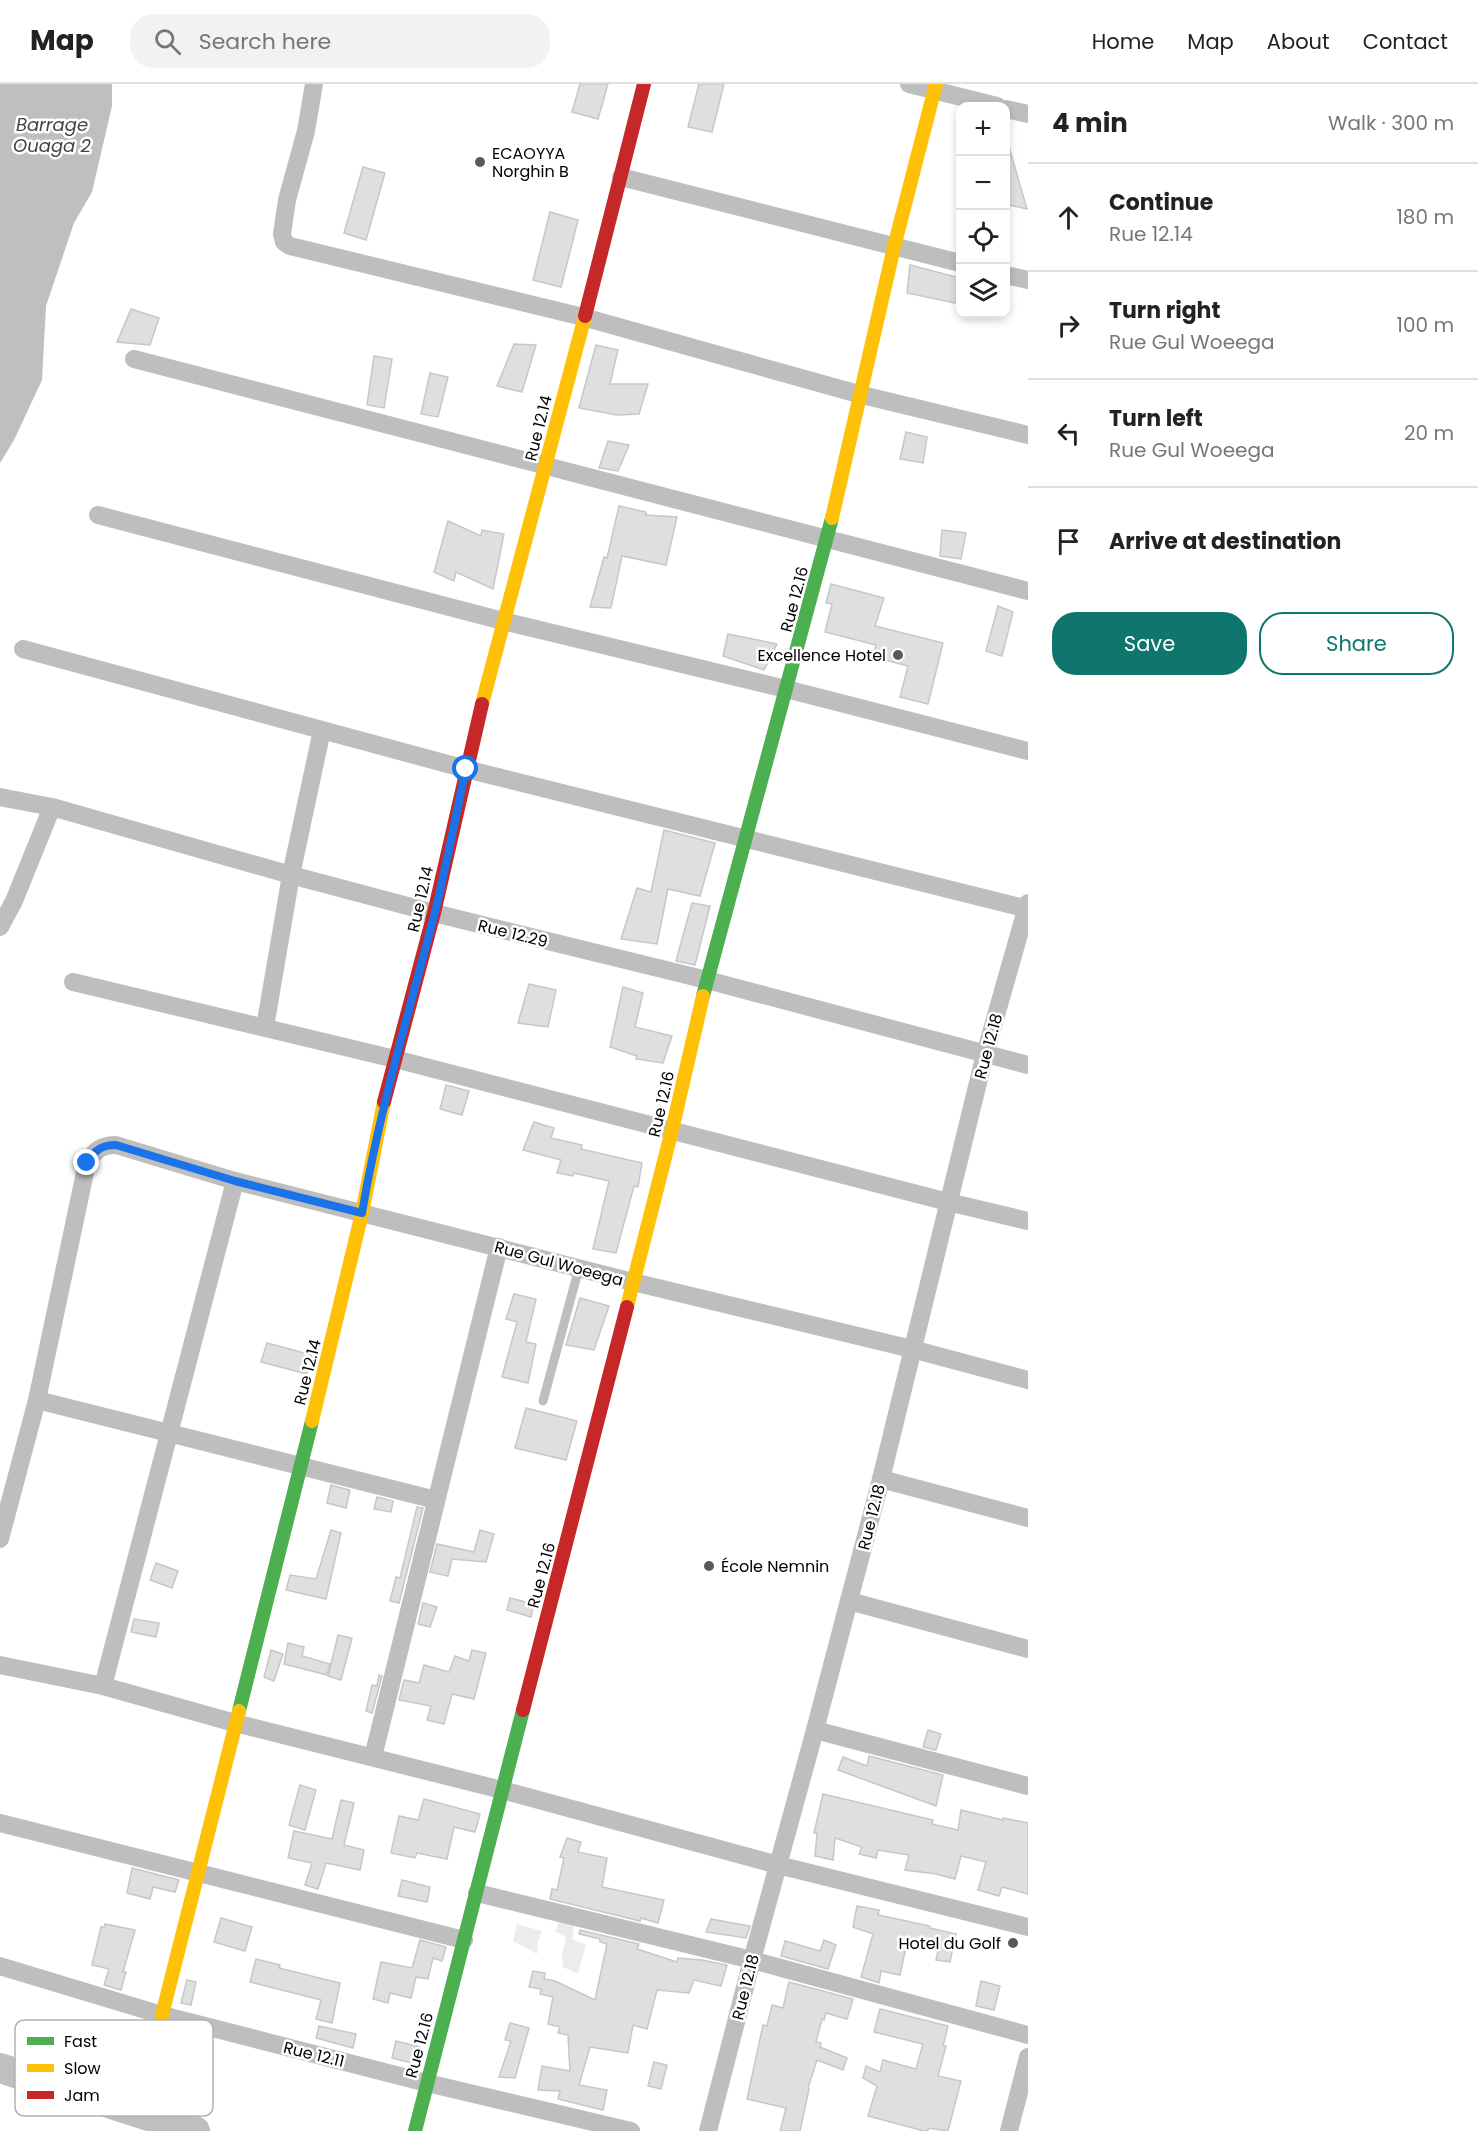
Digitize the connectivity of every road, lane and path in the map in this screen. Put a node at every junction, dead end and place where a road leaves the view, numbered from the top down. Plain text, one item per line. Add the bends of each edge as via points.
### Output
1 (314, 84) edge
2 (644, 84) edge
3 (909, 84) edge
4 (935, 87) edge
5 (984, 102) edge
6 (1010, 110) edge
7 (1028, 114) edge
8 (621, 177) junction
9 (894, 247) junction
10 (956, 262) edge
11 (1010, 276) edge
12 (1028, 280) edge
13 (584, 317) junction
14 (134, 359) dead end
15 (862, 395) junction
16 (1028, 435) edge
17 (546, 466) junction
18 (98, 515) dead end
19 (828, 537) junction
20 (1028, 591) edge
21 (503, 621) junction
22 (23, 649) dead end
23 (786, 689) junction
24 (322, 730) junction
25 (1028, 752) edge
26 (466, 769) junction
27 (0, 796) edge
28 (52, 807) junction
29 (746, 839) junction
30 (291, 875) junction
31 (1027, 907) edge
32 (434, 913) junction
33 (0, 927) edge
34 (707, 981) junction
35 (73, 982) dead end
36 (265, 1027) junction
37 (985, 1054) junction
38 (395, 1059) junction
39 (1028, 1065) edge
40 (672, 1130) junction
41 (235, 1181) junction
42 (948, 1202) junction
43 (362, 1213) junction
44 (1028, 1221) edge
45 (499, 1247) junction
46 (579, 1268) junction
47 (633, 1282) junction
48 (912, 1349) junction
49 (1028, 1380) edge
50 (37, 1400) junction
51 (543, 1401) dead end
52 (169, 1432) junction
53 (301, 1467) junction
54 (881, 1479) junction
55 (436, 1500) junction
56 (1028, 1518) edge
57 (0, 1539) edge
58 (849, 1601) junction
59 (1028, 1649) edge
60 (0, 1665) edge
61 (103, 1686) junction
62 (235, 1724) junction
63 (815, 1730) junction
64 (373, 1756) junction
65 (1028, 1786) edge
66 (502, 1790) junction
67 (0, 1823) edge
68 (778, 1864) junction
69 (199, 1872) junction
70 (477, 1893) junction
71 (1028, 1927) edge
72 (464, 1940) junction
73 (752, 1960) junction
74 (0, 1966) edge
75 (162, 2015) junction
76 (181, 2020) edge
77 (213, 2028) edge
78 (1028, 2034) edge
79 (1028, 2057) edge
80 (426, 2083) junction
81 (415, 2131) edge
82 (631, 2131) edge
83 (708, 2131) edge
84 (1009, 2131) edge

1 - 13 street via 287,200 284,242
2 - 8 street, Rue 12.14
3 - 4 street
4 - 5 street
4 - 9 street, Rue 12.16
6 - 7 street
8 - 9 street
8 - 13 street, Rue 12.14
9 - 10 street
9 - 15 street, Rue 12.16
11 - 12 street
13 - 15 street
13 - 17 street, Rue 12.14
14 - 17 street
15 - 16 street
15 - 19 street, Rue 12.16
17 - 19 street
17 - 21 street, Rue 12.14
18 - 21 street
19 - 20 street
19 - 23 street, Rue 12.16
21 - 23 street
21 - 26 street, Rue 12.14
22 - 24 street
23 - 25 street
23 - 29 street, Rue 12.16
24 - 26 street
24 - 30 street
26 - 29 street
26 - 32 street, Rue 12.14
27 - 28 street, Rue 12.29
28 - 30 street, Rue 12.29
28 - 33 street
29 - 31 street
29 - 34 street, Rue 12.16
30 - 32 street, Rue 12.29
30 - 36 street
31 - 37 street, Rue 12.18
32 - 34 street, Rue 12.29
32 - 38 street, Rue 12.14
34 - 37 street, Rue 12.29
34 - 40 street, Rue 12.16
35 - 36 street
36 - 38 street
37 - 39 street, Rue 12.29
37 - 42 street, Rue 12.18
38 - 40 street
38 - 43 street, Rue 12.14
40 - 42 street
40 - 47 street, Rue 12.16
41 - 43 street, Rue Gul Woeega
41 - 50 street, Rue Gul Woeega via 116,1145 104,1145 94,1152 87,1163
41 - 52 street
42 - 44 street
42 - 48 street, Rue 12.18
43 - 45 street, Rue Gul Woeega
43 - 53 street, Rue 12.14
45 - 46 street, Rue Gul Woeega
45 - 55 street
46 - 47 street, Rue Gul Woeega
46 - 51 lane
47 - 48 street, Rue Gul Woeega
47 - 66 street, Rue 12.16
48 - 49 street, Rue Gul Woeega
48 - 54 street, Rue 12.18
50 - 52 street
50 - 57 street
52 - 53 street
52 - 61 street
53 - 55 street
53 - 62 street, Rue 12.14
54 - 56 street
54 - 58 street, Rue 12.18
55 - 64 street
58 - 59 street
58 - 63 street, Rue 12.18
60 - 61 street
61 - 62 street
62 - 64 street
62 - 69 street, Rue 12.14
63 - 65 street
63 - 68 street, Rue 12.18
64 - 66 street
66 - 68 street
66 - 70 street, Rue 12.16
67 - 69 street
68 - 71 street
68 - 73 street, Rue 12.18
69 - 72 street
69 - 75 street, Rue 12.14
70 - 72 street, Rue 12.16
70 - 73 street
72 - 80 street, Rue 12.16
73 - 78 street
73 - 83 street, Rue 12.18
74 - 75 street, Rue 12.11
75 - 76 street, Rue 12.11
77 - 80 street, Rue 12.11
79 - 84 street
80 - 81 street, Rue 12.16
80 - 82 street, Rue 12.11

